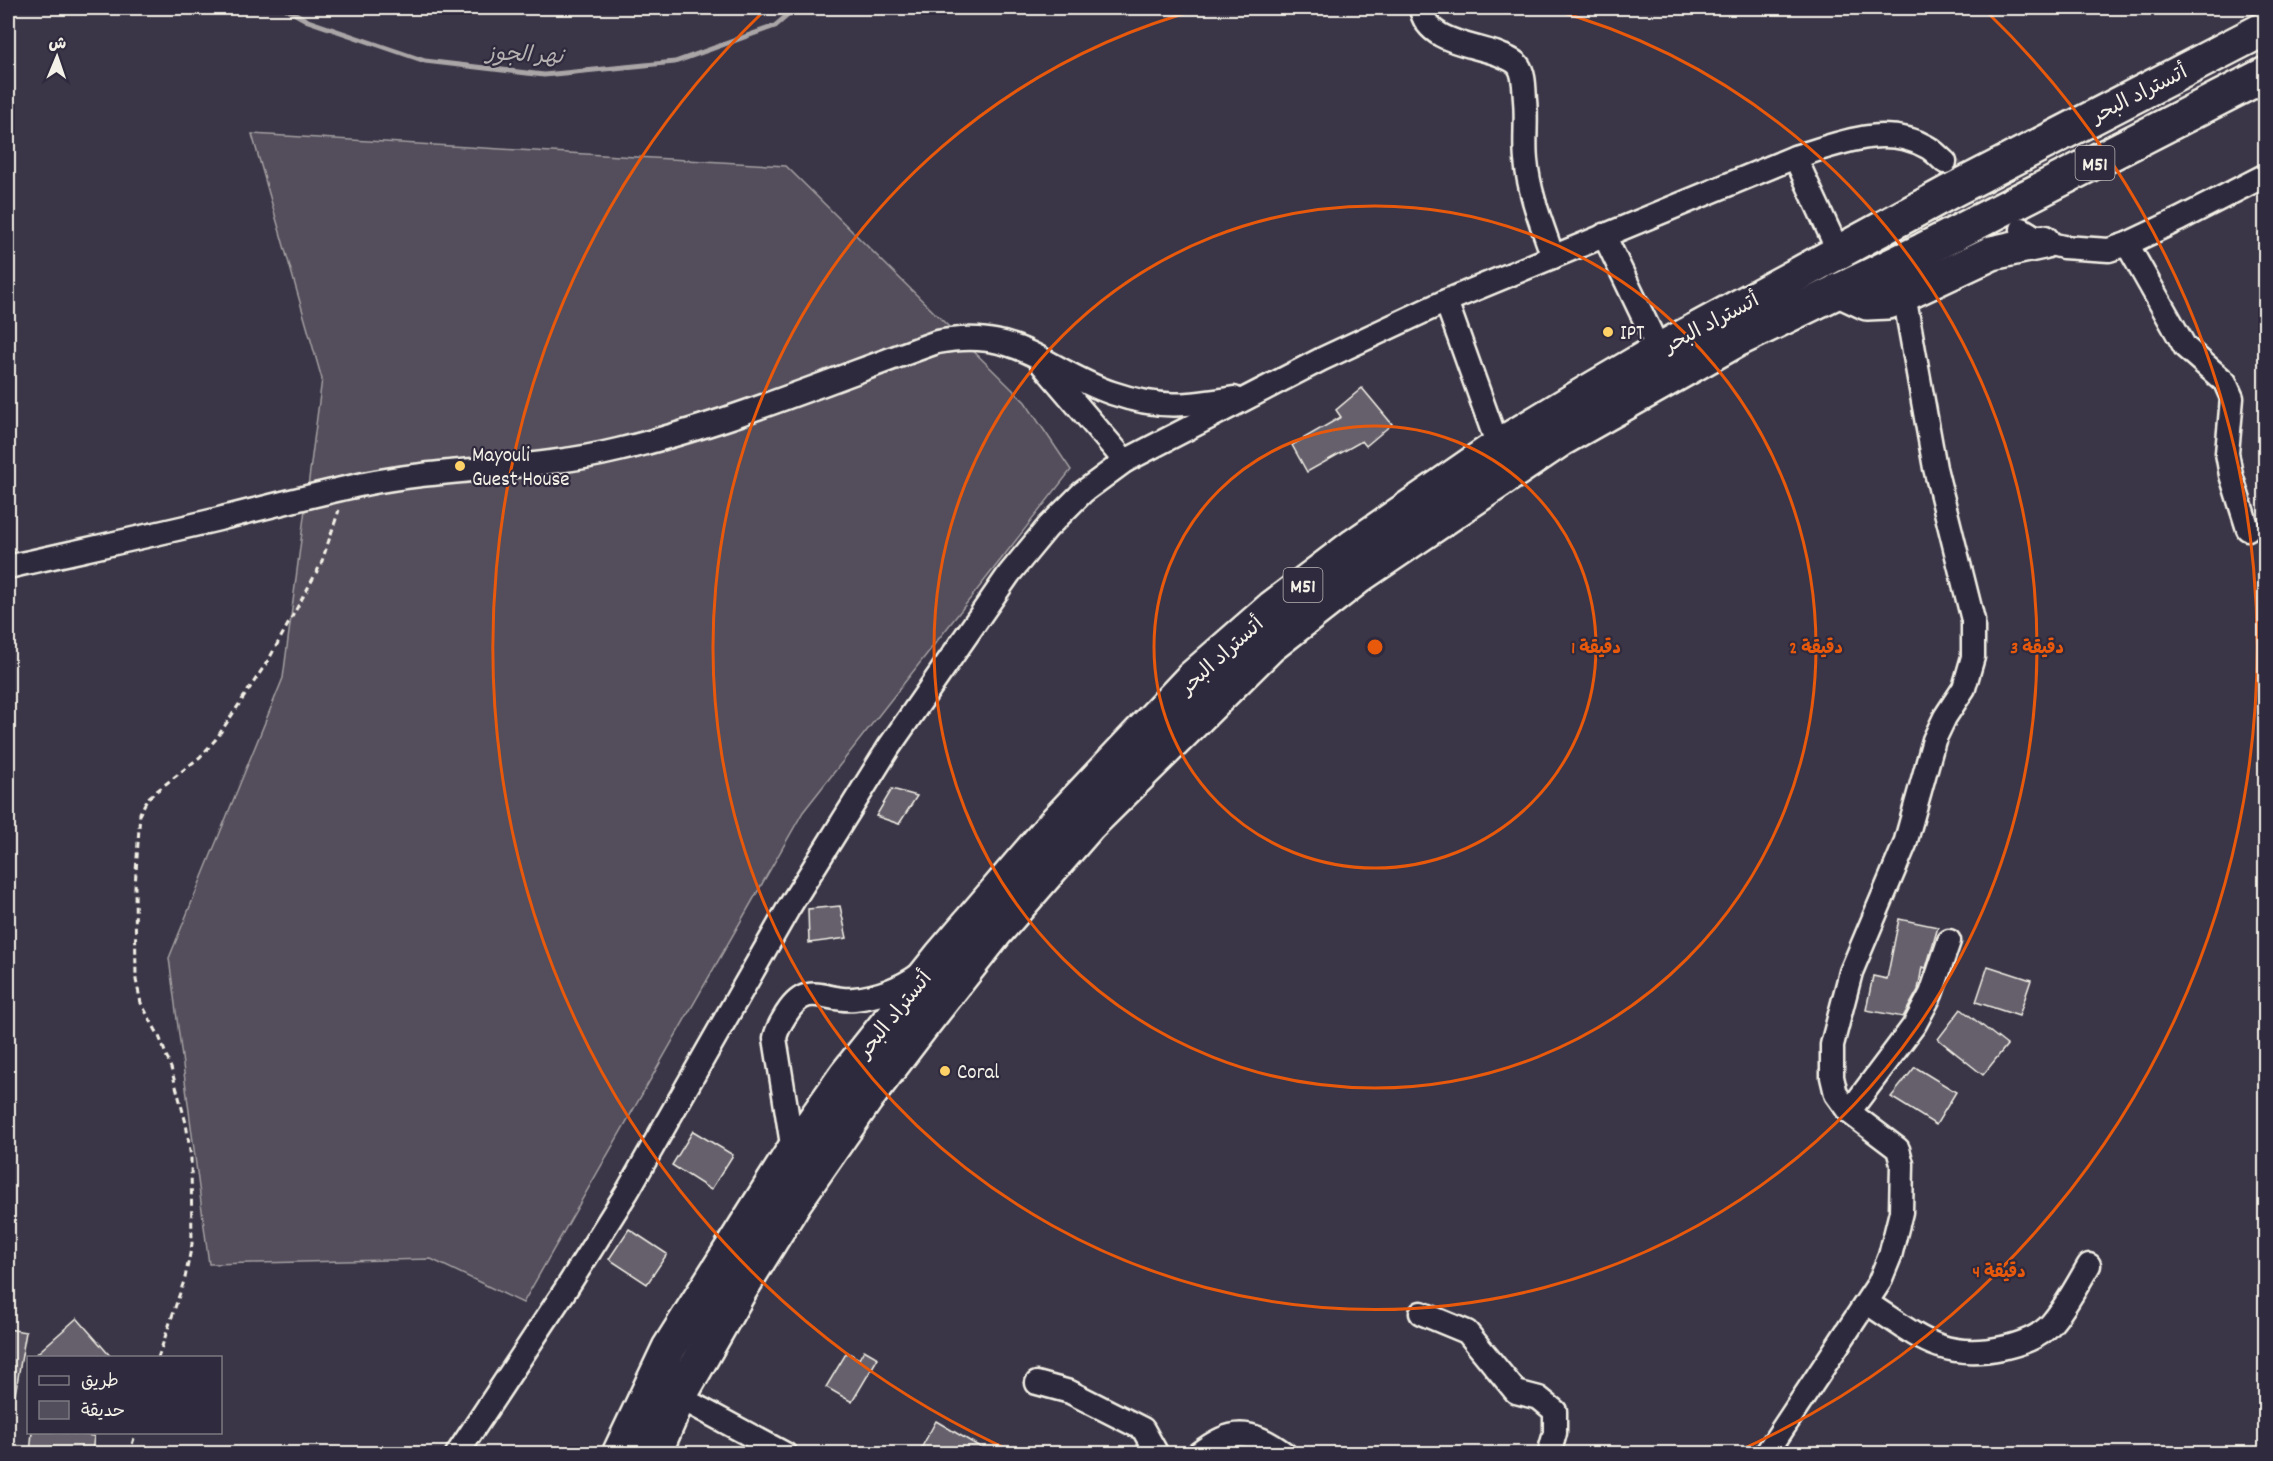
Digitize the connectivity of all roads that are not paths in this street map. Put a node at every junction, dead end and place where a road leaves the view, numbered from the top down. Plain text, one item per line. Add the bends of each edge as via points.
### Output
1 (1421, 8) edge
2 (2265, 28) edge
3 (2265, 74) edge
4 (1795, 157) junction
5 (1945, 162) tunnel mouth
6 (2265, 175) edge
7 (1604, 235) junction
8 (2033, 235) joint
9 (2127, 244) junction
10 (1839, 253) junction
11 (1553, 257) junction
12 (1839, 290) junction
13 (1904, 295) junction
14 (1446, 302) junction
15 (1659, 350) junction
16 (1033, 353) junction
17 (1254, 395) junction
18 (1498, 446) junction
19 (1125, 461) junction
20 (2248, 529) dead end
21 (8, 567) edge
22 (1949, 941) dead end
23 (941, 956) junction
24 (1849, 1112) junction
25 (793, 1151) junction
26 (2089, 1265) dead end
27 (1867, 1303) junction
28 (1421, 1313) dead end
29 (1037, 1383) dead end
30 (679, 1397) junction
31 (456, 1454) edge
32 (620, 1454) edge
33 (654, 1454) edge
34 (785, 1454) edge
35 (1157, 1454) edge
36 (1198, 1454) edge
37 (1285, 1454) edge
38 (1549, 1454) edge
39 (1766, 1454) edge

1 - 11 street via 1430,27 1445,38 1507,58 1516,62 1521,71 1532,199
2 - 10 highway, أتستراد البحر / M51
3 - 12 highway, أتستراد البحر / M51
4 - 5 street via 1873,136 1896,136 1928,147
4 - 7 street
4 - 10 street
6 - 9 street
7 - 11 street
7 - 15 street
8 - 9 street via 2080,250 2109,250
8 - 13 highway
9 - 20 street via 2185,347 2224,382 2232,398 2227,453
10 - 15 highway, أتستراد البحر / M51
11 - 14 street
12 - 13 highway via 1867,303 1888,302
12 - 30 highway, أتستراد البحر / M51 via 1737,340 1560,440 1362,574 1270,646 1089,825 995,933 921,1027 796,1200
13 - 24 street via 1935,468 1973,620 1973,657 1964,688 1934,740 1905,844 1851,972 1832,1045 1836,1094
14 - 17 street
14 - 18 street
15 - 18 highway, أتستراد البحر / M51
16 - 17 street via 1111,393 1149,403 1187,406
16 - 19 street
16 - 21 street via 987,340 944,341 719,423 614,452 440,472 348,488
17 - 19 street
18 - 23 highway, أتستراد البحر / M51 via 1355,545 1272,608 1192,678 1056,822
19 - 31 street via 1083,492 1025,553 889,747 788,909 627,1192
22 - 24 street via 1931,994 1915,1024
23 - 25 highway, أتستراد البحر / M51 via 846,1075
23 - 25 street via 913,979 882,993 852,1000 812,994 795,1000 775,1038
24 - 27 street via 1898,1149 1902,1164 1900,1212 1890,1256
25 - 32 highway, أتستراد البحر / M51 via 669,1348
26 - 27 street via 2060,1312 2038,1335 1990,1351 1948,1350 1926,1341
27 - 39 street
28 - 38 street via 1467,1332 1516,1392 1539,1398 1555,1411 1555,1433
29 - 35 street via 1070,1392 1143,1429
30 - 33 highway, أتستراد البحر / M51
30 - 34 street
36 - 37 street via 1219,1438 1235,1435 1251,1436

